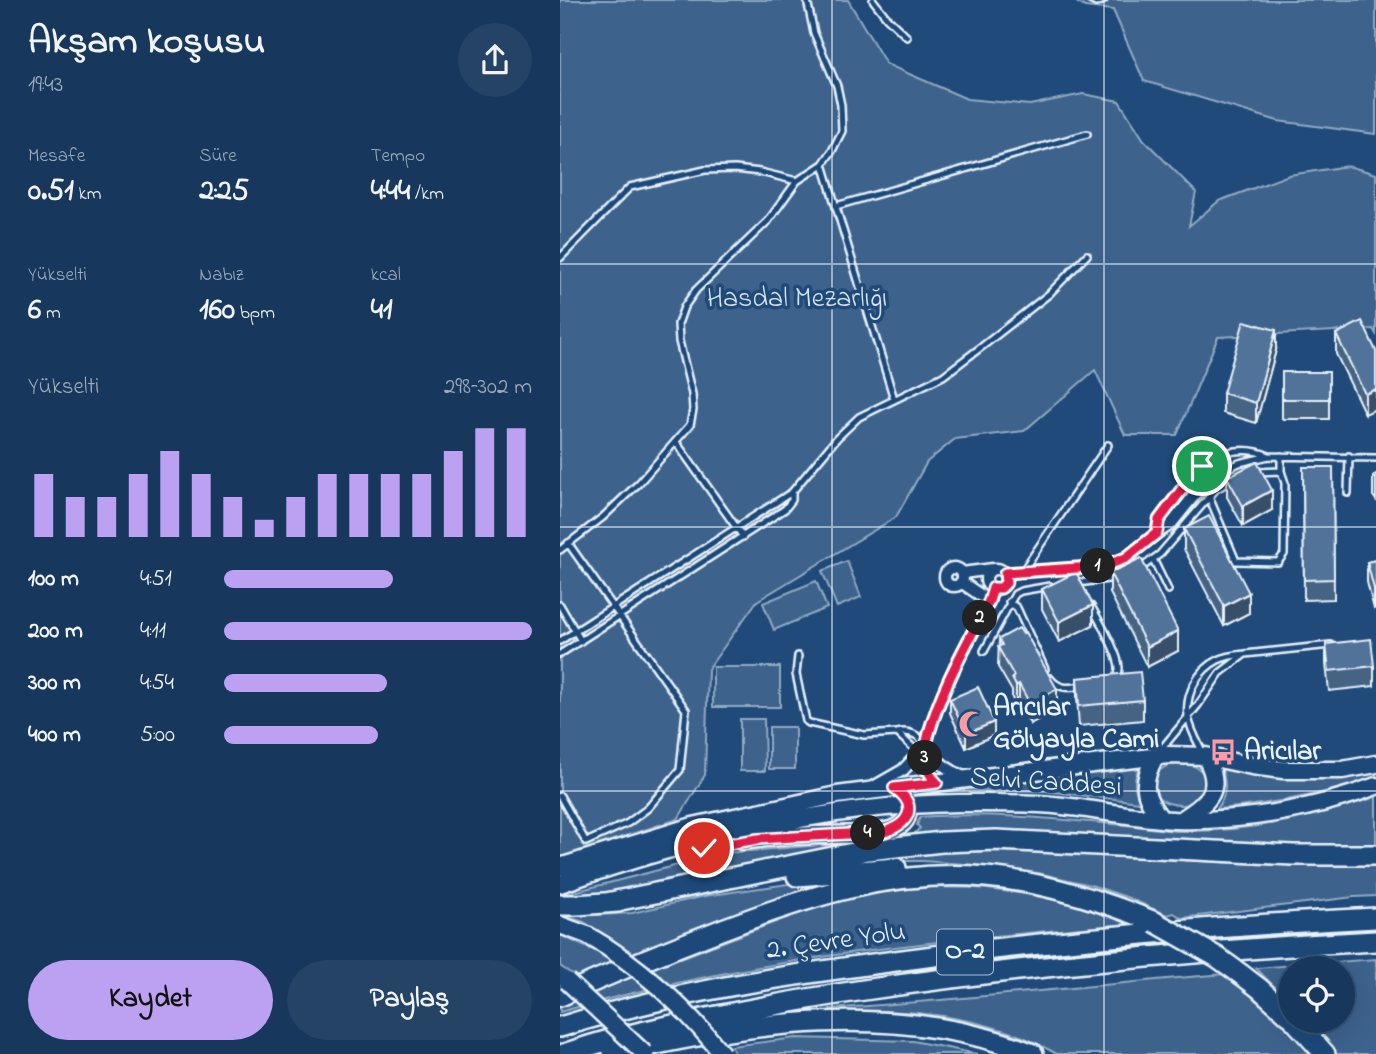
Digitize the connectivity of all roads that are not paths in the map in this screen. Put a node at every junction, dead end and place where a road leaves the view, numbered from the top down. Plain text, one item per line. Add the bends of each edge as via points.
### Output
1 (807, 0) edge
2 (873, 0) edge
3 (1090, 0) edge
4 (1104, 0) edge
5 (907, 37) dead end
6 (1087, 134) dead end
7 (823, 164) junction
8 (797, 181) junction
9 (836, 206) junction
10 (1087, 255) dead end
11 (560, 258) edge
12 (894, 399) junction
13 (676, 442) junction
14 (1108, 445) dead end
15 (1269, 456) junction
16 (1281, 456) junction
17 (1349, 456) junction
18 (1376, 458) edge
19 (1206, 462) junction
20 (1281, 471) junction
21 (1248, 474) edge
22 (1214, 475) junction
23 (1238, 477) edge
24 (792, 492) junction
25 (1348, 493) dead end
26 (1209, 497) junction
27 (736, 528) junction
28 (1157, 533) junction
29 (743, 537) junction
30 (568, 544) junction
31 (560, 550) edge
32 (1153, 559) junction
33 (993, 569) junction
34 (1022, 572) junction
35 (1132, 572) edge
36 (1005, 573) junction
37 (1121, 578) edge
38 (1071, 583) edge
39 (1079, 583) junction
40 (1063, 584) edge
41 (993, 588) junction
42 (1168, 590) dead end
43 (989, 601) junction
44 (1009, 602) junction
45 (560, 606) edge
46 (614, 607) junction
47 (620, 616) junction
48 (575, 631) junction
49 (560, 641) edge
50 (581, 641) junction
51 (1337, 644) edge
52 (984, 651) dead end
53 (560, 654) edge
54 (1245, 654) junction
55 (798, 656) dead end
56 (1107, 683) edge
57 (1094, 685) edge
58 (1188, 716) junction
59 (897, 733) junction
60 (922, 749) junction
61 (1205, 756) junction
62 (1155, 757) junction
63 (1376, 764) edge
64 (969, 780) junction
65 (937, 783) junction
66 (1376, 786) edge
67 (894, 788) junction
68 (868, 791) junction
69 (560, 796) edge
70 (983, 803) junction
71 (908, 806) junction
72 (1161, 819) junction
73 (1181, 820) junction
74 (653, 855) junction
75 (1376, 855) edge
76 (560, 867) edge
77 (1007, 879) junction
78 (560, 884) edge
79 (606, 903) junction
80 (560, 905) edge
81 (1376, 918) edge
82 (560, 925) edge
83 (1376, 942) edge
84 (562, 984) edge
85 (1278, 1005) edge
86 (560, 1027) edge
87 (1306, 1033) edge
88 (564, 1054) edge
89 (613, 1054) edge
90 (645, 1054) edge
91 (722, 1054) edge
92 (1033, 1054) edge
93 (1325, 1054) edge

1 - 7 lane via 814,33 838,86 841,105 842,131
2 - 5 lane
3 - 4 lane
6 - 9 lane
7 - 8 lane
7 - 9 lane
8 - 11 lane via 735,169 705,170 630,187
8 - 13 lane via 768,221 684,307 678,324 693,410 690,425
9 - 12 lane
10 - 12 lane via 1049,294 943,376
12 - 24 lane via 859,417
13 - 27 lane
13 - 30 lane via 603,517
14 - 34 lane
15 - 16 lane
15 - 19 lane via 1234,451
15 - 22 lane
16 - 17 lane
16 - 20 lane
17 - 18 lane
17 - 25 lane
19 - 22 lane via 1203,471
19 - 22 lane via 1216,459 1220,464
19 - 28 street via 1159,520
20 - 21 lane
20 - 26 lane via 1285,483 1284,554 1278,562 1236,561
22 - 28 street via 1171,524
23 - 26 lane
24 - 27 lane
24 - 29 lane via 785,509
26 - 32 lane
27 - 29 lane
27 - 46 lane
28 - 34 street via 1126,558 1110,564
29 - 47 lane
30 - 31 lane
30 - 46 lane
32 - 35 lane
32 - 42 lane
33 - 36 street
33 - 41 street via 986,580
33 - 43 street via 961,577
34 - 36 street
36 - 41 street via 1004,586
37 - 39 lane
38 - 39 lane
39 - 56 lane via 1120,666 1116,678
40 - 44 lane via 1021,591
41 - 43 street
43 - 60 street via 942,694
44 - 52 lane
44 - 57 lane via 1017,608 1054,682 1062,688
45 - 48 lane
46 - 47 lane
46 - 48 lane
47 - 50 lane
47 - 69 lane via 686,710 680,770 648,808 628,823 586,842
48 - 49 lane
48 - 50 lane
50 - 53 lane
51 - 54 lane
54 - 58 lane via 1220,673
54 - 58 lane via 1208,667 1192,687
55 - 59 lane via 796,674 806,721 864,735
58 - 61 lane
58 - 62 lane
59 - 60 lane
59 - 60 lane via 919,737
60 - 64 street
60 - 65 street
60 - 68 street via 898,774
61 - 62 main road
61 - 63 main road via 1283,770 1342,770
61 - 73 main road via 1213,771 1213,791 1206,803
62 - 64 main road, Selvi Caddesi
62 - 72 main road via 1145,789
64 - 65 main road, Selvi Caddesi
65 - 67 main road, Selvi Caddesi
65 - 70 main road via 948,793
66 - 73 main road via 1286,810
67 - 68 main road, Selvi Caddesi
67 - 71 main road
68 - 76 main road, Selvi Caddesi via 693,826
70 - 71 main road, Selvi Caddesi
70 - 72 main road, Selvi Caddesi via 1060,805
71 - 74 main road, Selvi Caddesi via 797,820
71 - 74 main road via 904,822 884,832 758,839
72 - 73 main road
74 - 78 main road, Selvi Caddesi
75 - 79 highway via 953,842 868,850
77 - 79 highway via 968,870 897,867 769,878
77 - 84 highway via 907,878 819,895
77 - 85 highway, bridge via 1083,895 1155,922 1217,957
79 - 80 highway
81 - 86 highway, 2. Çevre Yolu / O-2 via 1127,935 855,966 688,994
82 - 91 main road, bridge via 587,935 628,961
83 - 88 highway, 2. Çevre Yolu / O-2 via 1098,961 928,981 685,1022
84 - 90 main road, bridge
87 - 93 highway
89 - 92 highway via 774,1025 859,1021 960,1031

